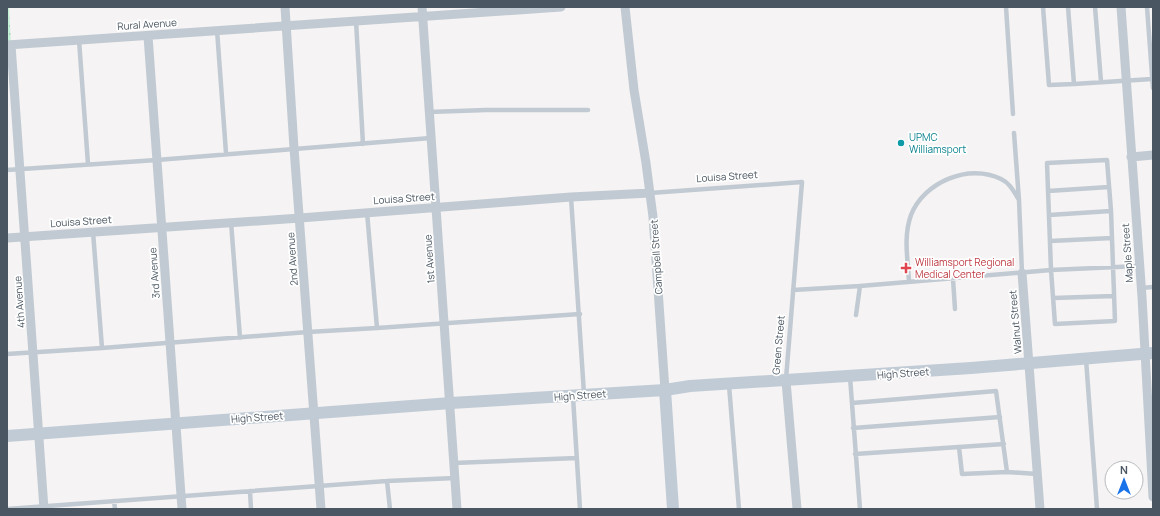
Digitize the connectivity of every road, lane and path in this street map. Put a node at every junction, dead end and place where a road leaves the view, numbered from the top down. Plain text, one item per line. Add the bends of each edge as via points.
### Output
1 (285, 7) edge
2 (561, 7) edge
3 (625, 7) edge
4 (1006, 7) edge
5 (1043, 7) edge
6 (1068, 7) edge
7 (1095, 7) edge
8 (1122, 7) edge
9 (1147, 7) edge
10 (423, 11) edge
11 (356, 21) junction
12 (286, 26) junction
13 (217, 30) junction
14 (148, 36) junction
15 (79, 40) junction
16 (9, 45) edge
17 (1152, 79) edge
18 (1126, 81) junction
19 (1101, 82) junction
20 (1074, 84) junction
21 (1153, 88) edge
22 (588, 110) dead end
23 (429, 112) junction
24 (1013, 114) dead end
25 (1014, 133) dead end
26 (431, 138) junction
27 (362, 144) junction
28 (294, 148) junction
29 (226, 153) junction
30 (1153, 155) edge
31 (1131, 157) junction
32 (157, 160) junction
33 (88, 164) junction
34 (21, 168) junction
35 (7, 170) edge
36 (802, 182) joint
37 (1109, 187) junction
38 (1048, 191) junction
39 (650, 193) junction
40 (571, 197) junction
41 (1019, 200) junction
42 (437, 207) junction
43 (1111, 211) junction
44 (367, 212) junction
45 (1049, 215) junction
46 (300, 218) junction
47 (230, 221) junction
48 (162, 226) junction
49 (93, 232) junction
50 (26, 236) junction
51 (7, 238) edge
52 (1112, 238) junction
53 (1050, 241) junction
54 (1139, 266) junction
55 (1113, 267) junction
56 (1051, 270) junction
57 (1022, 273) junction
58 (953, 279) junction
59 (909, 282) junction
60 (860, 286) junction
61 (1153, 287) edge
62 (1141, 288) junction
63 (794, 290) junction
64 (1114, 296) junction
65 (1054, 298) junction
66 (955, 309) dead end
67 (580, 314) junction
68 (856, 315) dead end
69 (445, 323) junction
70 (377, 328) junction
71 (308, 332) junction
72 (240, 338) junction
73 (170, 342) junction
74 (102, 348) junction
75 (34, 352) junction
76 (7, 354) edge
77 (1149, 354) edge
78 (1086, 358) junction
79 (1030, 364) junction
80 (850, 376) junction
81 (786, 381) junction
82 (729, 384) junction
83 (665, 390) junction
84 (578, 395) junction
85 (852, 402) junction
86 (451, 403) junction
87 (314, 413) junction
88 (1000, 417) junction
89 (176, 423) junction
90 (854, 428) junction
91 (39, 434) junction
92 (7, 436) edge
93 (1004, 444) junction
94 (960, 447) junction
95 (855, 454) junction
96 (577, 458) junction
97 (454, 463) junction
98 (1007, 472) junction
99 (1037, 474) junction
100 (455, 478) junction
101 (387, 481) junction
102 (319, 486) junction
103 (250, 491) junction
104 (181, 496) junction
105 (1153, 497) edge
106 (114, 501) junction
107 (44, 507) edge
108 (7, 509) edge
109 (114, 509) edge
110 (182, 509) edge
111 (251, 509) edge
112 (320, 509) edge
113 (390, 509) edge
114 (457, 509) edge
115 (580, 509) edge
116 (673, 509) edge
117 (738, 509) edge
118 (797, 509) edge
119 (860, 509) edge
120 (1040, 509) edge
121 (1097, 509) edge

1 - 12 street, 2nd Avenue
2 - 10 street, Rural Avenue
3 - 39 street, Campbell Street via 634,90
4 - 24 lane
5 - 20 lane via 1049,85
6 - 20 lane
7 - 19 lane
8 - 18 street, Maple Street
9 - 17 lane
10 - 11 street, Rural Avenue
10 - 23 street, 1st Avenue
11 - 12 street, Rural Avenue
11 - 27 lane
12 - 13 street, Rural Avenue
12 - 28 street, 2nd Avenue
13 - 14 street, Rural Avenue
13 - 29 lane
14 - 15 street, Rural Avenue
14 - 32 street, 3rd Avenue
15 - 16 street, Rural Avenue
15 - 33 lane
16 - 34 street, 4th Avenue
17 - 18 lane
17 - 21 lane
18 - 19 lane
18 - 31 street, Maple Street
19 - 20 lane
22 - 23 lane
23 - 26 street, 1st Avenue
25 - 41 lane, Walnut Street
26 - 27 lane
26 - 42 street, 1st Avenue
27 - 28 lane
28 - 29 lane
28 - 46 street, 2nd Avenue
29 - 32 lane
30 - 31 street
31 - 54 street, Maple Street
32 - 33 lane
32 - 48 street, 3rd Avenue
33 - 34 lane
34 - 35 lane
34 - 50 street, 4th Avenue
36 - 39 lane, Louisa Street
36 - 63 lane, Green Street
37 - 38 lane
37 - 38 lane via 1107,160 1047,163
37 - 43 lane
38 - 45 lane
39 - 40 street, Louisa Street
39 - 83 street, Campbell Street
40 - 42 street, Louisa Street
40 - 67 lane
41 - 57 lane, Walnut Street
41 - 59 lane via 1003,179 984,174 962,174 948,178 935,186 919,201 910,217 906,237
42 - 44 street, Louisa Street
42 - 69 street, 1st Avenue
43 - 45 lane
43 - 52 lane
44 - 46 street, Louisa Street
44 - 70 lane
45 - 53 lane
46 - 47 street, Louisa Street
46 - 71 street, 2nd Avenue
47 - 48 street, Louisa Street
47 - 72 lane
48 - 49 street, Louisa Street
48 - 73 street, 3rd Avenue
49 - 50 street, Louisa Street
49 - 74 lane
50 - 51 street, Louisa Street
50 - 75 street, 4th Avenue
52 - 53 lane
52 - 55 lane
53 - 56 lane
54 - 55 lane
54 - 62 street, Maple Street
55 - 56 lane
55 - 64 lane
56 - 57 lane
56 - 65 lane
57 - 58 lane
57 - 79 street, Walnut Street
58 - 59 lane
58 - 66 lane
59 - 60 lane
60 - 63 lane
60 - 68 lane
61 - 62 lane
62 - 77 street, Maple Street
63 - 81 lane, Green Street
64 - 65 lane
64 - 65 lane via 1115,321 1055,324
67 - 69 lane
67 - 84 lane
69 - 70 lane
69 - 86 street, 1st Avenue
70 - 71 lane
71 - 72 lane
71 - 87 street, 2nd Avenue
72 - 73 lane
73 - 74 lane
73 - 89 street, 3rd Avenue
74 - 75 lane
75 - 76 lane
75 - 91 street, 4th Avenue
77 - 78 main road, High Street
77 - 105 street, Maple Street
78 - 79 main road, High Street
78 - 121 lane
79 - 80 main road, High Street
79 - 99 street, Walnut Street
80 - 81 main road, High Street
80 - 85 lane
81 - 82 main road, High Street
81 - 118 street, Green Street
82 - 83 main road, High Street
82 - 117 lane
83 - 84 main road, High Street
83 - 116 main road, Campbell Street
84 - 86 main road, High Street
84 - 96 lane
85 - 88 lane via 996,391
85 - 90 lane
86 - 87 main road, High Street
86 - 97 street, 1st Avenue
87 - 89 main road, High Street
87 - 102 street, 2nd Avenue
88 - 90 lane
88 - 93 lane
89 - 91 main road, High Street
89 - 104 street, 3rd Avenue
90 - 95 lane
91 - 92 main road, High Street
91 - 107 street, 4th Avenue
93 - 94 lane
93 - 98 lane
94 - 95 lane
94 - 98 lane via 962,474
95 - 119 lane
96 - 97 lane
96 - 115 lane
97 - 100 street, 1st Avenue
98 - 99 lane
99 - 120 street, Walnut Street
100 - 101 lane
100 - 114 street, 1st Avenue
101 - 102 lane
101 - 113 lane
102 - 103 lane
102 - 112 street, 2nd Avenue
103 - 104 lane
103 - 111 lane
104 - 106 lane
104 - 110 street, 3rd Avenue
106 - 107 lane
106 - 109 lane
107 - 108 lane

